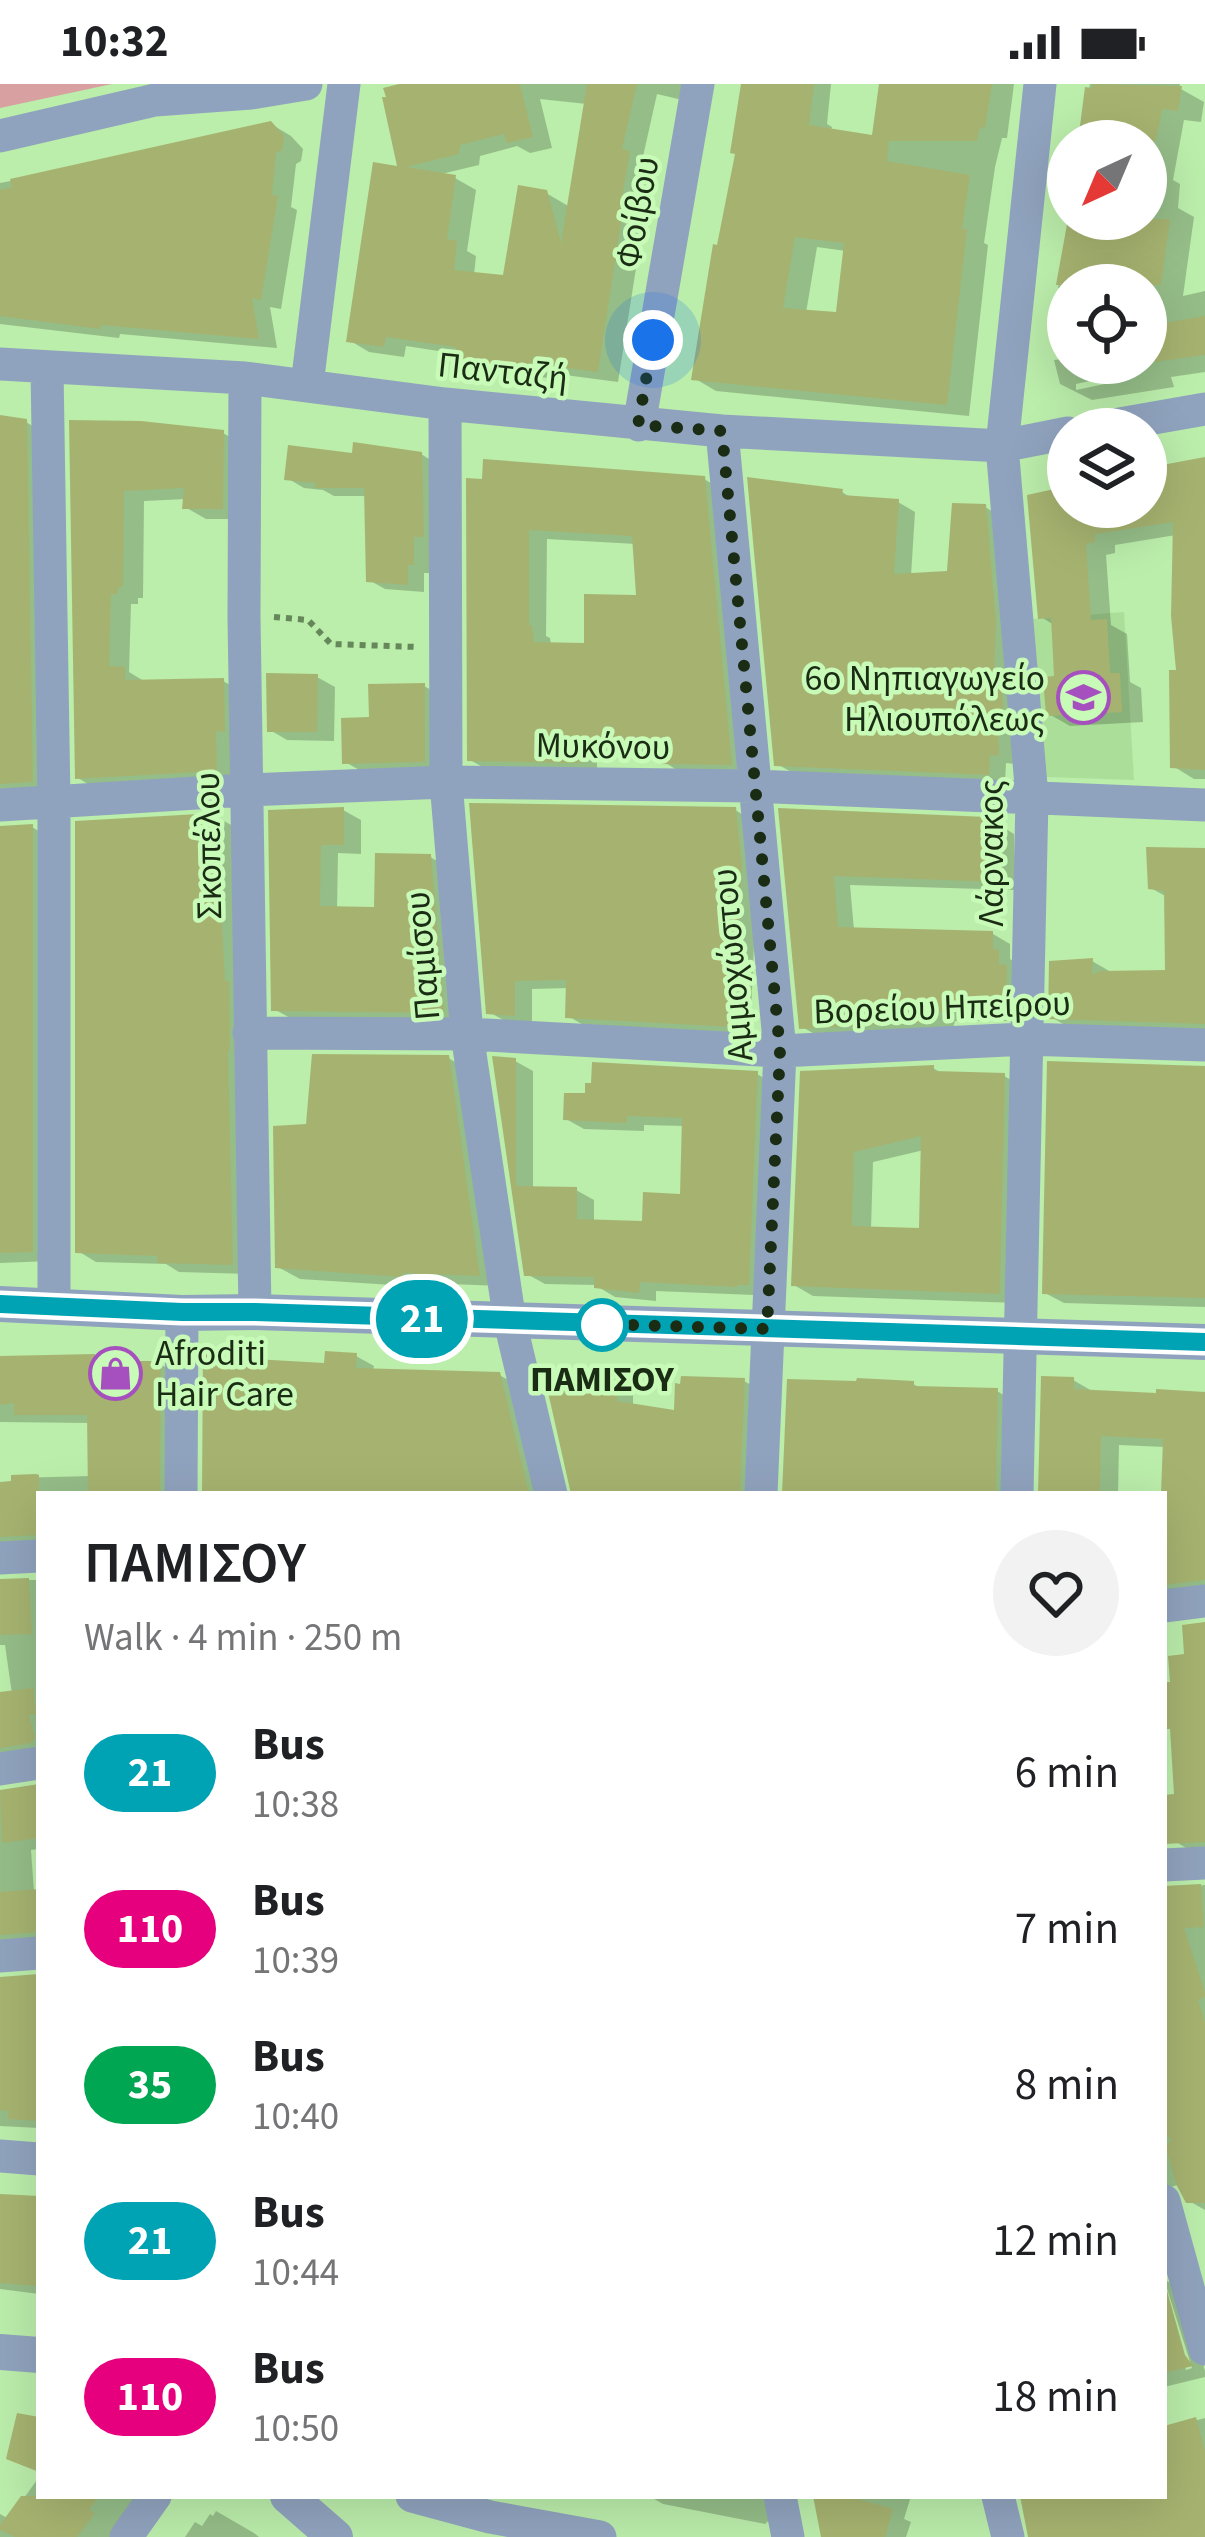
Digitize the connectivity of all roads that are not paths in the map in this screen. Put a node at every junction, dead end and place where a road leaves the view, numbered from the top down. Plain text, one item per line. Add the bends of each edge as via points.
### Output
1 (193, 84) edge
2 (305, 84) edge
3 (344, 84) edge
4 (698, 84) edge
5 (1040, 84) edge
6 (155, 100) junction
7 (0, 136) edge
8 (0, 364) edge
9 (47, 368) junction
10 (245, 378) junction
11 (307, 386) junction
12 (445, 404) junction
13 (1205, 409) edge
14 (1167, 416) edge
15 (638, 425) junction
16 (722, 431) junction
17 (1047, 437) edge
18 (1002, 446) junction
19 (446, 782) junction
20 (753, 786) junction
21 (246, 790) junction
22 (1032, 797) junction
23 (54, 802) junction
24 (0, 805) edge
25 (1205, 805) edge
26 (249, 1033) junction
27 (466, 1034) junction
28 (1026, 1039) junction
29 (1205, 1045) edge
30 (780, 1051) junction
31 (0, 1304) edge
32 (54, 1305) junction
33 (182, 1312) junction
34 (255, 1312) junction
35 (510, 1322) junction
36 (767, 1329) junction
37 (1022, 1338) junction
38 (1205, 1342) edge
39 (181, 1491) edge
40 (550, 1491) edge
41 (761, 1491) edge
42 (1018, 1491) edge
43 (36, 1556) edge
44 (0, 1558) edge
45 (1205, 1601) edge
46 (1167, 1606) edge
47 (36, 1763) edge
48 (0, 1769) edge
49 (1205, 1863) edge
50 (1167, 1865) edge
51 (36, 1953) edge
52 (0, 1956) edge
53 (0, 2156) edge
54 (36, 2159) edge
55 (1176, 2222) edge
56 (1205, 2349) edge
57 (0, 2352) edge
58 (36, 2355) edge
59 (153, 2499) edge
60 (291, 2499) edge
61 (419, 2499) edge
62 (781, 2499) edge
63 (999, 2499) edge
64 (484, 2527) edge
65 (126, 2537) edge
66 (335, 2537) edge
67 (600, 2537) edge
68 (788, 2537) edge
69 (1007, 2537) edge

1 - 6 street
2 - 6 street
3 - 11 street
4 - 15 street, Φοίβου
5 - 18 street, Λάρνακος
6 - 7 street
8 - 9 street, Πανταζή
9 - 10 street, Πανταζή
9 - 23 street
10 - 11 street, Πανταζή
10 - 21 street, Σκοπέλου
11 - 12 street, Πανταζή
12 - 15 street, Πανταζή
12 - 19 street, Παμίσου
13 - 14 street
15 - 16 street, Πανταζή
16 - 18 street, Πανταζή
16 - 20 street, Αμμοχώστου
17 - 18 street, Πανταζή
18 - 22 street, Λάρνακος
19 - 20 street, Μυκόνου
19 - 21 street, Μυκόνου
19 - 27 street, Παμίσου
20 - 22 street, Μυκόνου
20 - 30 street, Αμμοχώστου
21 - 23 street, Μυκόνου
21 - 26 street, Σκοπέλου
22 - 25 street, Μυκόνου
22 - 28 street, Λάρνακος
23 - 24 street, Μυκόνου
23 - 32 street
26 - 27 street, Βορείου Ηπείρου
26 - 34 street, Σκοπέλου
27 - 30 street, Βορείου Ηπείρου
27 - 35 street, Παμίσου
28 - 29 street, Βορείου Ηπείρου
28 - 30 street, Βορείου Ηπείρου
28 - 37 street, Λάρνακος
30 - 36 street, Αμμοχώστου
31 - 32 street
32 - 33 street
33 - 34 street
33 - 39 street
34 - 35 street
35 - 36 street
35 - 40 street, Παμίσου
36 - 37 street
36 - 41 street, Αμμοχώστου
37 - 38 street
37 - 42 street, Λάρνακος
43 - 44 street
45 - 46 street
47 - 48 street
49 - 50 street
51 - 52 street
53 - 54 street
55 - 56 street
57 - 58 street
59 - 65 street
60 - 66 street
61 - 64 street
62 - 68 street
63 - 69 street
64 - 67 street

